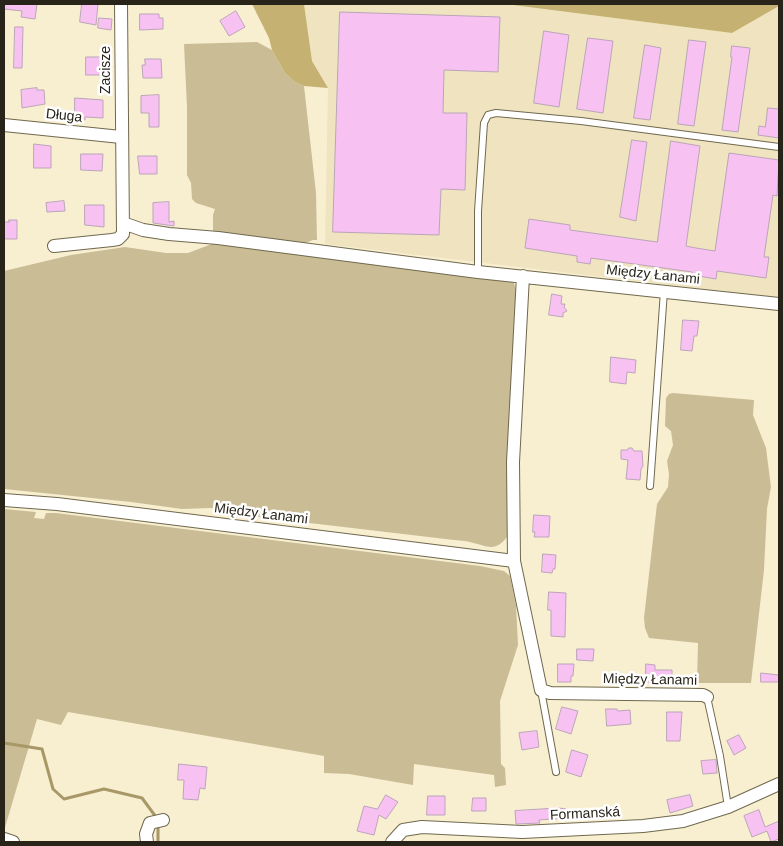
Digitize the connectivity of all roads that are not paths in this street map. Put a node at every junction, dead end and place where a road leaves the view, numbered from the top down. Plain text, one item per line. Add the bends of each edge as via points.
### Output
1 (121, 4) edge
2 (4, 125) edge
3 (121, 137) junction
4 (779, 147) edge
5 (123, 223) junction
6 (54, 246) dead end
7 (478, 272) junction
8 (523, 276) junction
9 (664, 291) junction
10 (779, 304) edge
11 (650, 486) dead end
12 (4, 500) edge
13 (514, 561) junction
14 (541, 690) junction
15 (707, 697) joint
16 (556, 772) dead end
17 (779, 784) edge
18 (728, 807) junction
19 (163, 820) dead end
20 (4, 839) edge
21 (13, 842) edge
22 (146, 842) edge
23 (392, 842) edge

1 - 3 street, Zacisze
2 - 3 street, Długa
3 - 5 street
4 - 7 lane via 581,121 496,112 488,115 484,123 478,211
5 - 6 street via 123,234 118,239
5 - 7 street, Między Łanami via 152,232
7 - 8 street, Między Łanami
8 - 9 street, Między Łanami
8 - 13 street via 513,462
9 - 10 street, Między Łanami
9 - 11 lane
12 - 13 street, Między Łanami
13 - 14 street
14 - 15 street, Między Łanami via 550,693
14 - 16 lane
15 - 18 lane, Między Łanami
17 - 18 street, Formanská
18 - 23 street, Formanská via 683,821 643,826 522,832 402,830
19 - 22 street via 150,823
20 - 21 street

